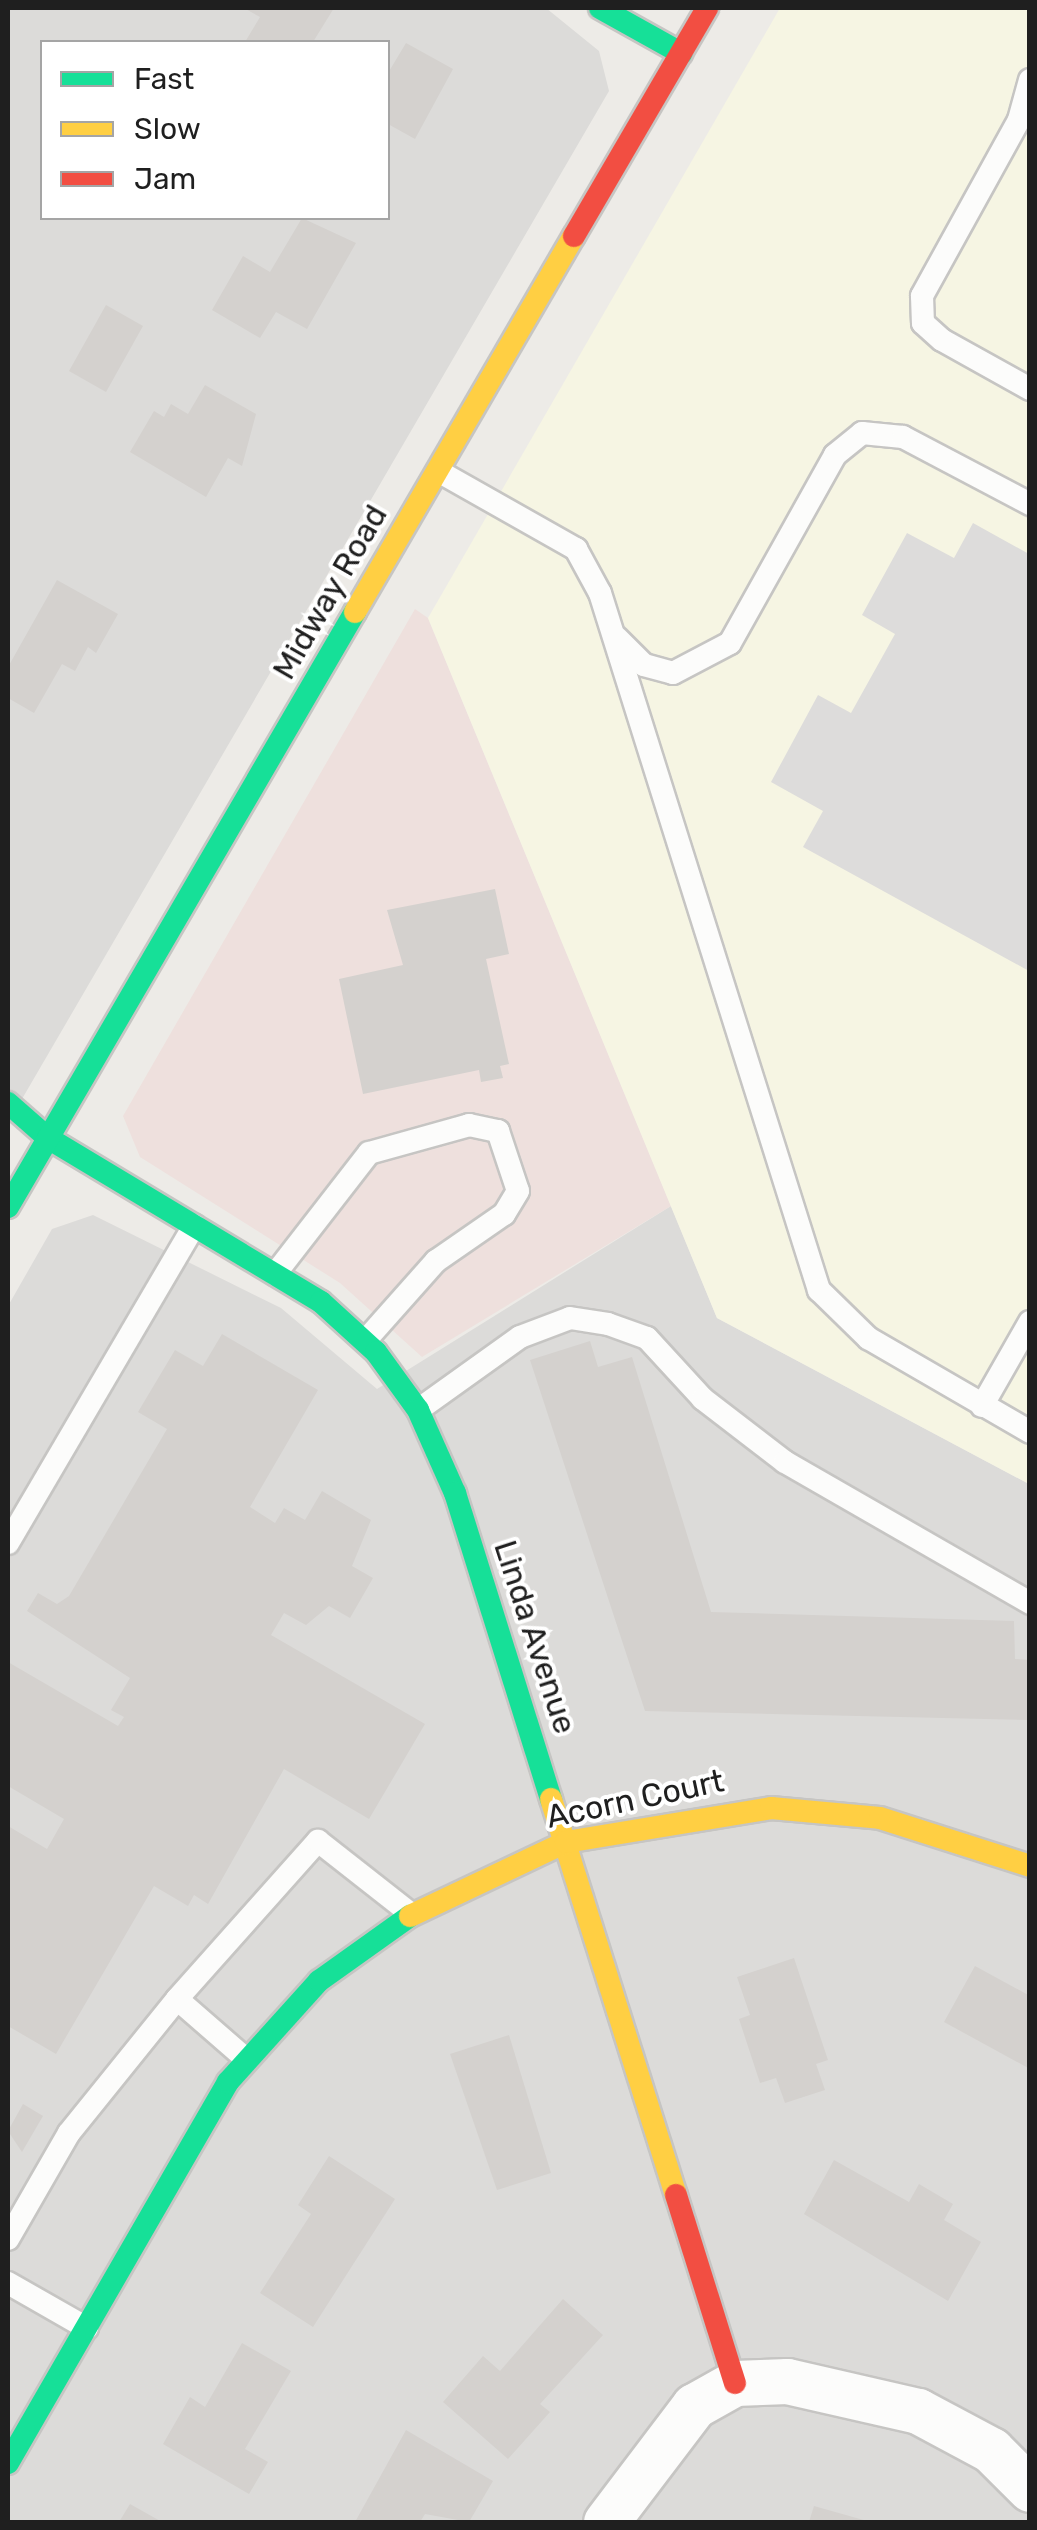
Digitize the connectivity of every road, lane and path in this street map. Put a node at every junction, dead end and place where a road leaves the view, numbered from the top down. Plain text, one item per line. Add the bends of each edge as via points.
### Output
1 (600, 8) edge
2 (707, 8) edge
3 (680, 53) junction
4 (1030, 80) edge
5 (1030, 389) edge
6 (438, 471) junction
7 (1030, 504) edge
8 (614, 636) junction
9 (8, 1104) edge
10 (48, 1138) junction
11 (8, 1207) edge
12 (194, 1226) junction
13 (275, 1274) junction
14 (1030, 1322) edge
15 (365, 1341) junction
16 (982, 1406) junction
17 (418, 1410) junction
18 (1030, 1432) edge
19 (8, 1544) edge
20 (1030, 1603) edge
21 (566, 1842) junction
22 (1030, 1866) edge
23 (410, 1914) junction
24 (177, 1999) junction
25 (246, 2059) junction
26 (8, 2239) edge
27 (8, 2283) edge
28 (87, 2328) junction
29 (735, 2383) junction
30 (8, 2463) edge
31 (1030, 2490) edge
32 (606, 2522) edge

1 - 3 street
2 - 3 street, Midway Road
3 - 6 street, Midway Road
4 - 5 lane via 1019,120 922,296 923,322 942,340
6 - 8 lane via 576,549
6 - 10 street, Midway Road
7 - 8 lane via 903,437 862,433 835,455 730,643 673,673 644,665
8 - 16 lane via 819,1290 848,1324
9 - 10 street, Linda Avenue
10 - 11 street, Midway Road
10 - 12 street, Linda Avenue
12 - 13 street, Linda Avenue
12 - 19 lane
13 - 15 street, Linda Avenue
13 - 15 lane via 369,1152 469,1125 498,1130 518,1191 504,1214 436,1261
14 - 16 lane
15 - 17 street, Linda Avenue
16 - 18 lane
17 - 20 lane via 520,1337 570,1318 608,1324 647,1338 702,1399 785,1462
17 - 21 street, Linda Avenue via 454,1493
21 - 22 street, Acorn Court via 716,1812 826,1810 934,1832
21 - 23 street, Acorn Court
21 - 29 street, Linda Avenue
23 - 24 lane via 318,1841
23 - 25 street, Acorn Court via 319,1981
24 - 25 lane
24 - 26 lane via 69,2132
25 - 28 street, Acorn Court via 191,2138
27 - 28 lane
28 - 30 street, Acorn Court
29 - 31 street via 788,2382 918,2411 991,2450
29 - 32 street via 694,2406

